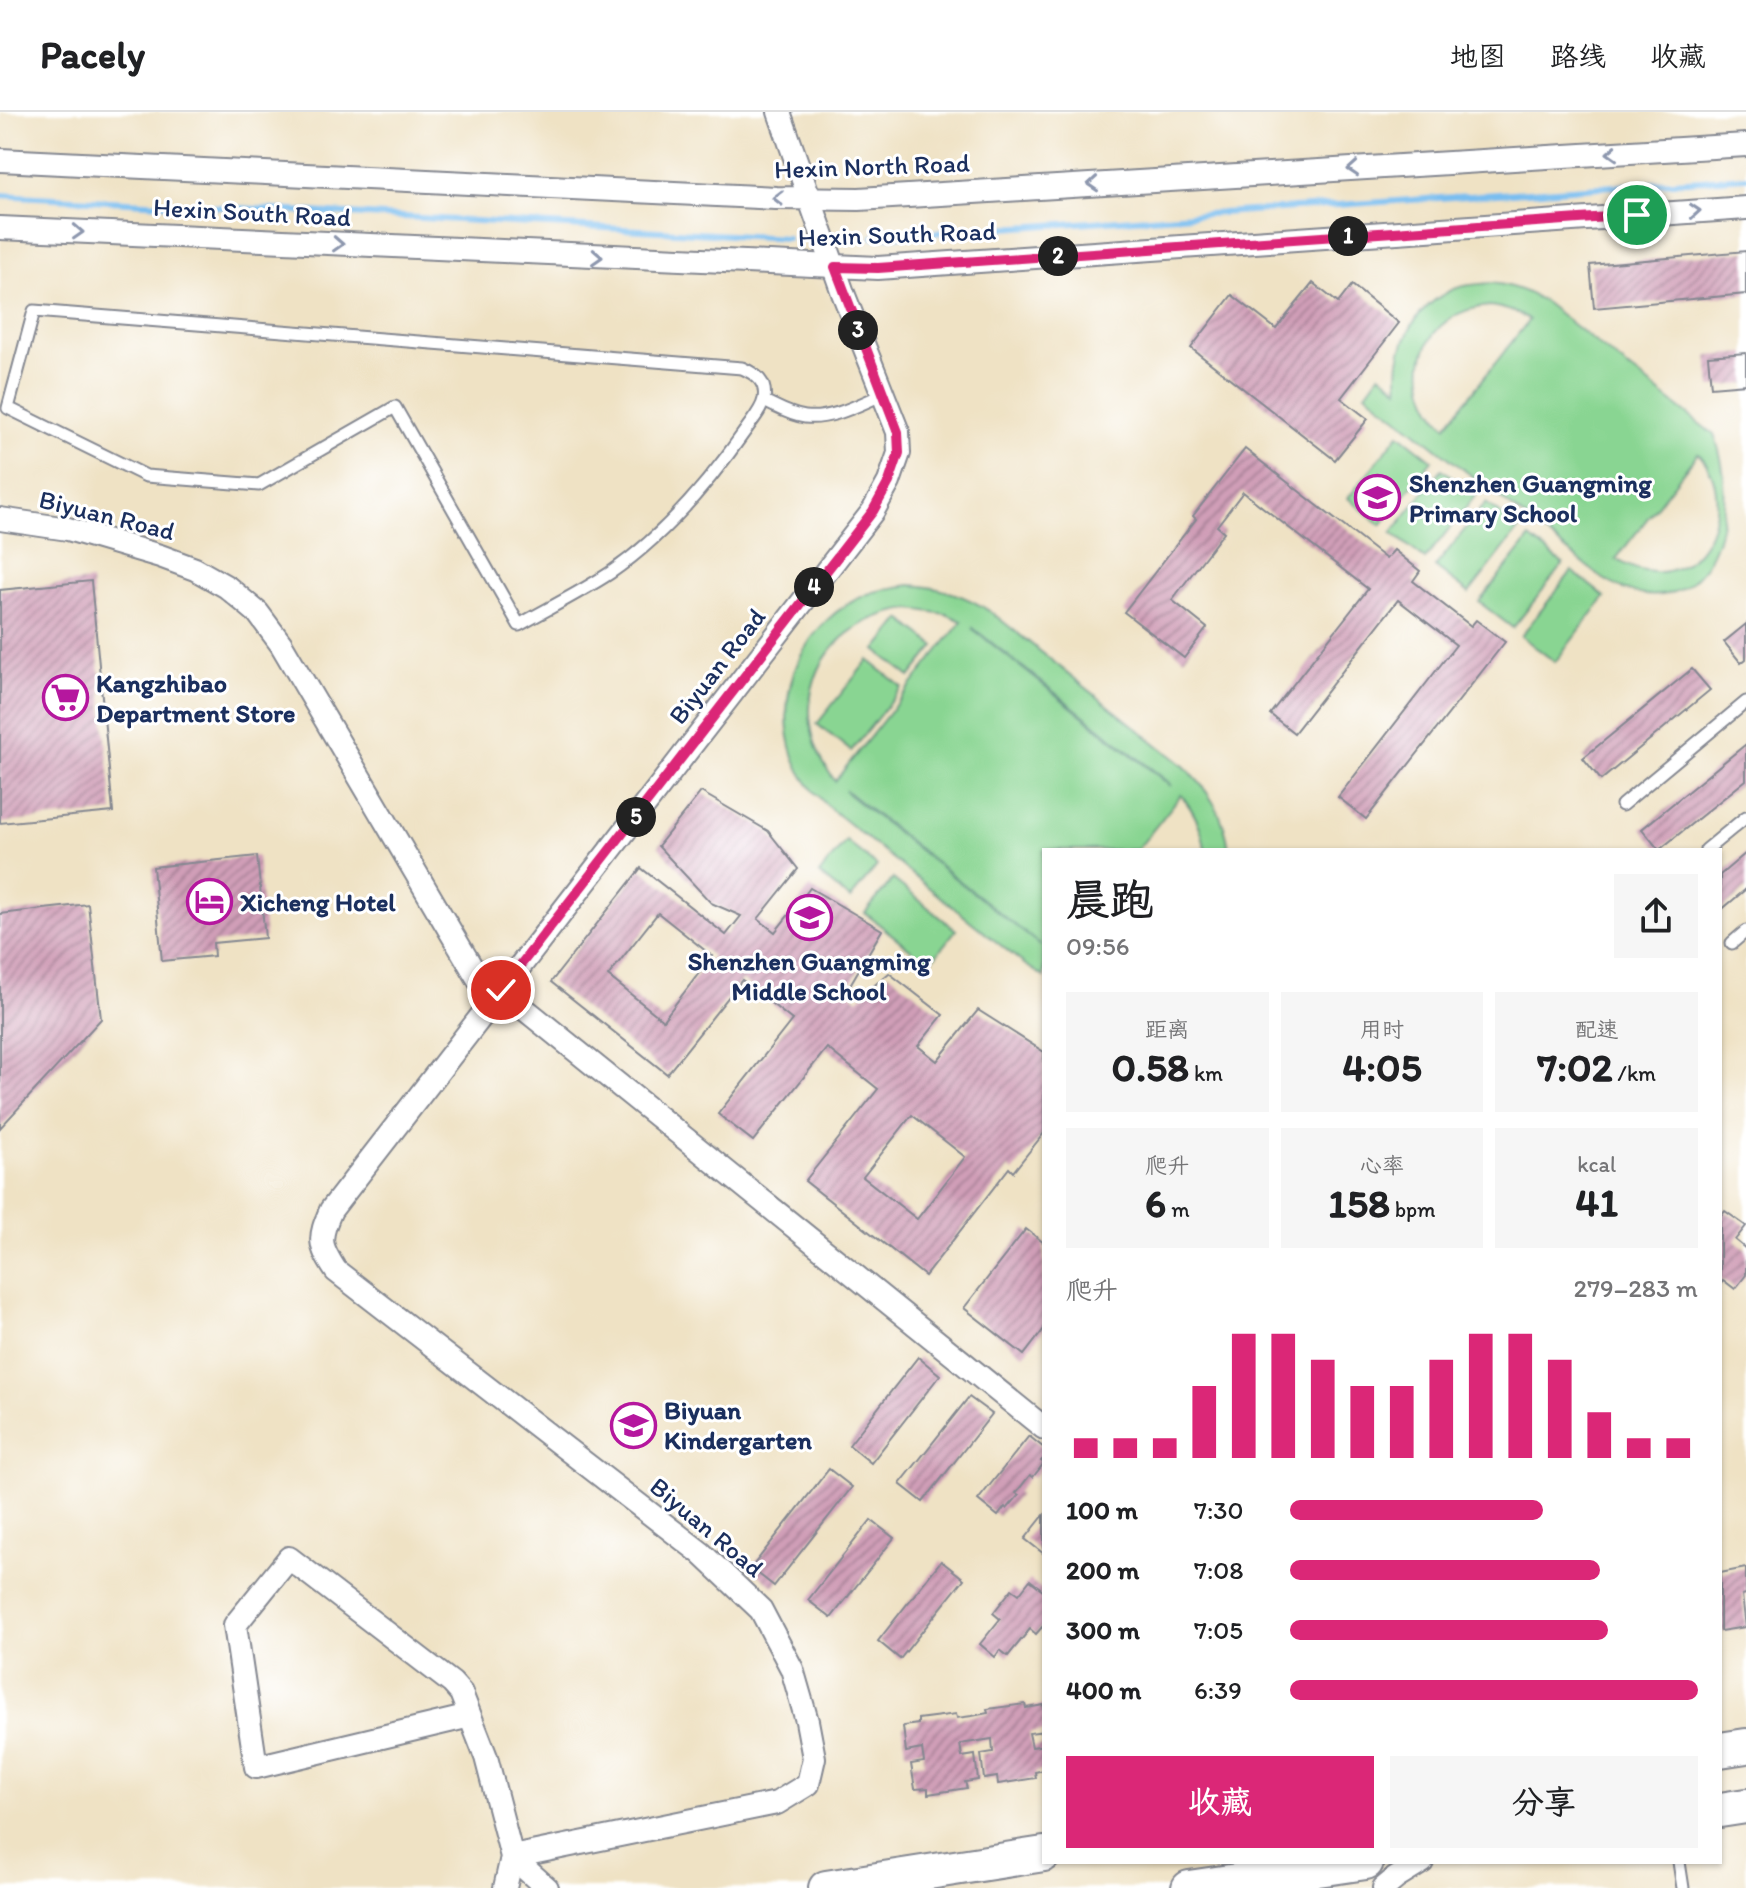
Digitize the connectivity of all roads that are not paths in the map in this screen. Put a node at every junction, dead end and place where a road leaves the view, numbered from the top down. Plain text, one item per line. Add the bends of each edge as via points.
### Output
1 (779, 112) edge
2 (1746, 145) edge
3 (0, 160) edge
4 (811, 199) junction
5 (1746, 208) edge
6 (0, 228) edge
7 (835, 267) junction
8 (884, 394) junction
9 (764, 401) junction
10 (0, 519) edge
11 (1746, 702) edge
12 (1622, 805) dead end
13 (1746, 817) edge
14 (1708, 848) edge
15 (1746, 931) edge
16 (1732, 943) dead end
17 (497, 996) junction
18 (1042, 1426) edge
19 (470, 1716) junction
20 (1746, 1746) edge
21 (1722, 1750) edge
22 (1746, 1806) edge
23 (1722, 1810) edge
24 (1042, 1854) edge
25 (512, 1857) junction
26 (1354, 1864) edge
27 (1419, 1864) edge
28 (1679, 1864) edge
29 (1216, 1886) edge
30 (505, 1888) edge
31 (547, 1888) edge
32 (826, 1888) edge
33 (1384, 1888) edge
34 (1683, 1888) edge

1 - 4 street, Biyuan Road
2 -> 4 street, Hexin North Road
4 -> 3 street, Hexin North Road
4 - 7 street, Biyuan Road
7 -> 5 street, Hexin South Road
6 -> 7 street, Hexin South Road
7 - 8 street, Biyuan Road
8 - 9 lane via 823,417 788,413
8 - 17 street, Biyuan Road via 898,432 899,453 873,511
9 - 9 lane via 725,461 652,539 610,573 519,625 395,407 259,485 146,476 8,408 34,311 742,368 756,374 764,386
10 - 17 street, Biyuan Road via 68,529 160,556 227,587 258,613
11 - 12 lane
13 - 14 lane
15 - 16 lane
17 - 18 street
17 - 25 street, Biyuan Road via 331,1210 321,1232 324,1252 336,1271 701,1553 761,1610 792,1669 814,1758 808,1784 777,1803
19 - 19 street via 452,1683 289,1558 235,1625 256,1767
19 - 25 street
20 - 21 main road
22 - 23 main road
24 - 32 main road
25 - 30 street
25 - 31 street
26 - 29 main road
27 - 33 street
28 - 34 lane

